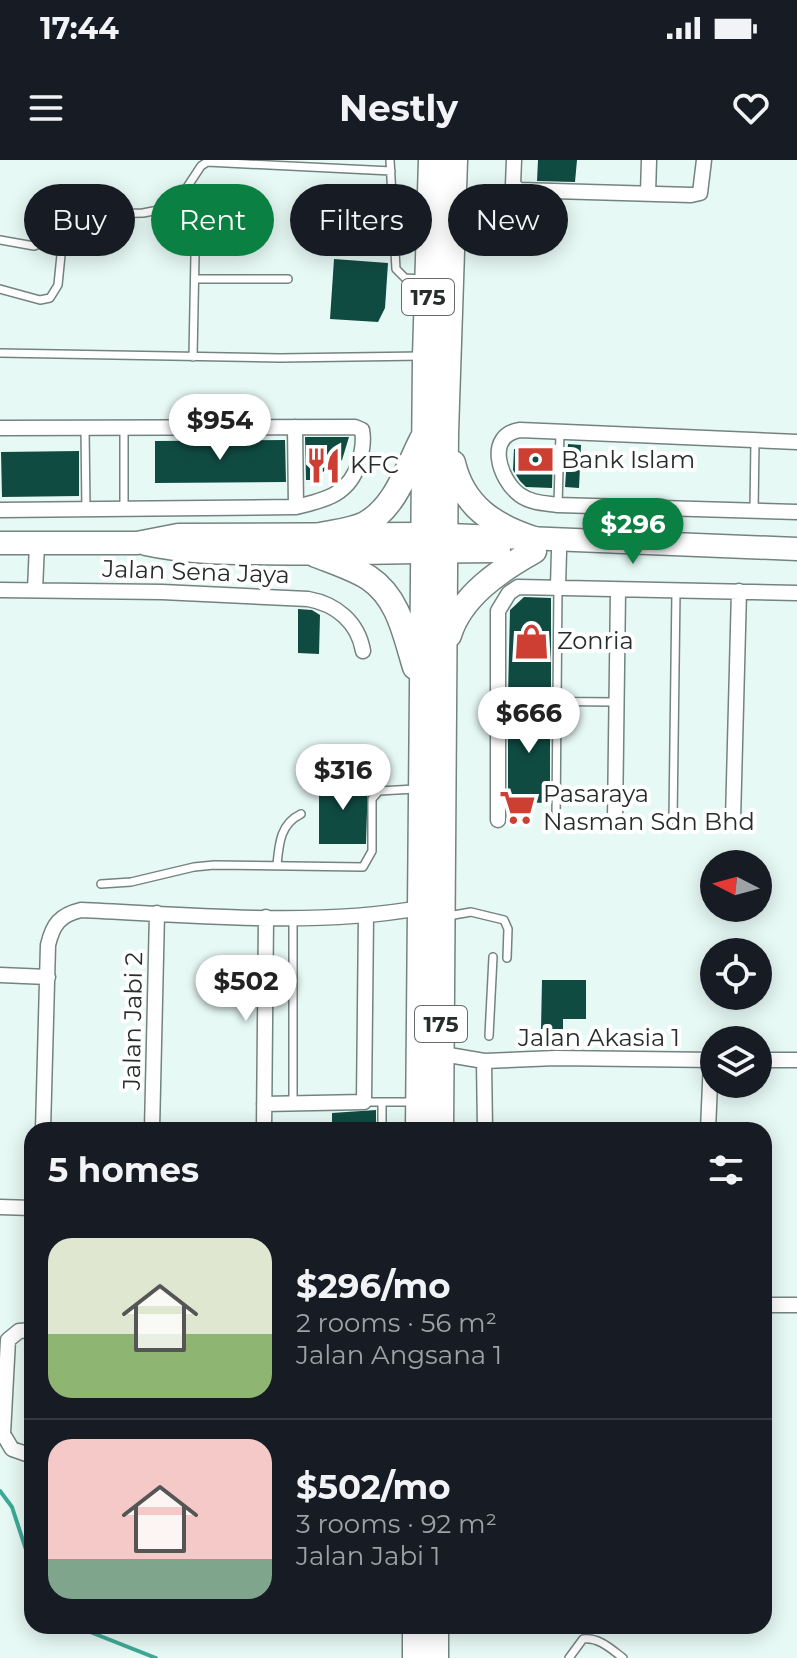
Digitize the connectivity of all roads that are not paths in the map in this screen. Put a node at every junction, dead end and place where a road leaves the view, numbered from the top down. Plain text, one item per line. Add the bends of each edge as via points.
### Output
1 (390, 160) edge
2 (431, 160) edge
3 (455, 160) edge
4 (514, 160) edge
5 (649, 160) edge
6 (704, 160) edge
7 (391, 171) junction
8 (191, 184) edge
9 (648, 194) junction
10 (0, 240) edge
11 (24, 244) edge
12 (61, 256) edge
13 (195, 256) edge
14 (195, 279) junction
15 (288, 279) dead end
16 (429, 280) junction
17 (0, 289) edge
18 (0, 353) edge
19 (425, 356) junction
20 (193, 357) junction
21 (295, 427) junction
22 (0, 428) edge
23 (85, 428) junction
24 (124, 428) junction
25 (435, 433) junction
26 (560, 433) junction
27 (755, 441) junction
28 (797, 442) edge
29 (558, 505) junction
30 (296, 507) junction
31 (277, 508) junction
32 (0, 510) edge
33 (86, 510) junction
34 (124, 510) junction
35 (754, 511) junction
36 (797, 512) edge
37 (278, 536) junction
38 (436, 542) junction
39 (0, 543) edge
40 (137, 543) junction
41 (37, 544) junction
42 (319, 545) junction
43 (534, 545) junction
44 (733, 548) junction
45 (797, 549) edge
46 (559, 551) junction
47 (558, 587) junction
48 (0, 590) edge
49 (35, 590) junction
50 (618, 591) junction
51 (676, 591) junction
52 (739, 591) junction
53 (797, 593) edge
54 (445, 649) junction
55 (363, 651) dead end
56 (423, 692) junction
57 (499, 701) junction
58 (557, 701) junction
59 (616, 702) junction
60 (422, 789) junction
61 (301, 814) dead end
62 (498, 820) dead end
63 (556, 820) dead end
64 (615, 820) dead end
65 (673, 820) dead end
66 (733, 820) dead end
67 (277, 865) junction
68 (101, 884) dead end
69 (157, 913) junction
70 (431, 913) junction
71 (293, 916) junction
72 (366, 916) junction
73 (266, 917) junction
74 (493, 957) dead end
75 (507, 958) dead end
76 (0, 975) edge
77 (48, 977) junction
78 (489, 1036) dead end
79 (443, 1054) junction
80 (700, 1060) edge
81 (772, 1060) edge
82 (797, 1060) edge
83 (484, 1061) junction
84 (710, 1098) edge
85 (364, 1102) junction
86 (418, 1102) junction
87 (382, 1103) junction
88 (264, 1104) junction
89 (293, 1104) junction
90 (43, 1122) edge
91 (152, 1122) edge
92 (264, 1122) edge
93 (382, 1122) edge
94 (418, 1122) edge
95 (441, 1122) edge
96 (485, 1122) edge
97 (709, 1122) edge
98 (0, 1207) edge
99 (24, 1208) edge
100 (772, 1305) edge
101 (797, 1305) edge
102 (24, 1331) edge
103 (24, 1453) edge
104 (415, 1634) edge
105 (436, 1634) edge
106 (415, 1658) edge
107 (436, 1658) edge
108 (569, 1658) edge
109 (623, 1658) edge

1 - 7 lane
2 - 16 highway, 175
3 - 25 highway, 175
4 - 9 street via 513,185 519,190
5 - 9 street
6 - 9 street via 700,193
7 - 8 lane via 207,162
7 - 16 lane via 396,269 405,278
10 - 11 lane
12 - 17 lane via 58,285 50,298
13 - 14 lane
14 - 15 lane
14 - 20 lane
16 - 19 highway, 175
18 - 20 lane
19 - 20 lane
19 - 25 highway, 175
21 - 24 street
21 - 30 street
21 - 30 street via 357,427 363,435 349,484 328,499
22 - 23 street
23 - 24 street
23 - 33 lane
24 - 34 lane
25 - 38 highway, 175
25 - 42 highway via 379,513
25 - 43 highway via 474,505
26 - 27 street
26 - 29 lane
26 - 29 street via 509,432 499,448 500,466 512,487 534,501
27 - 28 street
27 - 35 lane
29 - 35 street
30 - 31 street
31 - 34 street
31 - 37 street
32 - 33 street
33 - 34 street
35 - 36 street
37 - 40 main road via 178,535
37 - 42 main road
38 - 42 main road
38 - 43 main road
38 - 54 highway, 175
38 - 56 highway, 175
39 - 41 main road
40 - 41 main road
40 - 42 main road via 179,552
41 - 49 street
42 - 56 highway via 384,591 403,625
43 - 44 main road
43 - 46 main road
43 - 54 highway via 461,610
44 - 45 main road
44 - 46 main road
46 - 47 street
47 - 50 street
47 - 57 street via 518,587 502,601
47 - 58 lane
48 - 49 street, Jalan Sena Jaya
49 - 55 street, Jalan Sena Jaya via 321,601 354,626
50 - 51 street
50 - 59 street
51 - 52 street
51 - 65 lane
52 - 53 street
52 - 66 street
54 - 70 highway, 175
56 - 60 highway, 175
57 - 58 lane
57 - 62 street
58 - 59 lane
58 - 63 lane
59 - 64 street
60 - 67 lane via 375,793 372,851 363,867
60 - 70 highway, 175
61 - 67 lane via 282,833
67 - 68 lane via 194,867
69 - 73 street
69 - 77 street via 67,913 52,930
69 - 91 street, Jalan Jabi 2
70 - 72 street
70 - 75 lane via 471,912 504,920
70 - 79 highway, 175
70 - 86 highway, 175
71 - 72 street
71 - 73 street
71 - 89 lane
72 - 85 street
73 - 88 street
74 - 78 lane
76 - 77 street
77 - 90 street
79 - 83 street, Jalan Akasia 1
79 - 95 highway, 175
80 - 83 street, Jalan Akasia 1
81 - 82 street
83 - 96 street
84 - 97 street
85 - 87 lane
85 - 89 street
86 - 87 lane
86 - 94 highway, 175
87 - 93 lane
88 - 89 street
88 - 92 street
98 - 99 street
100 - 101 street
102 - 103 street via 8,1340 3,1434 12,1449
104 - 106 highway
105 - 107 highway
108 - 109 lane via 589,1638

